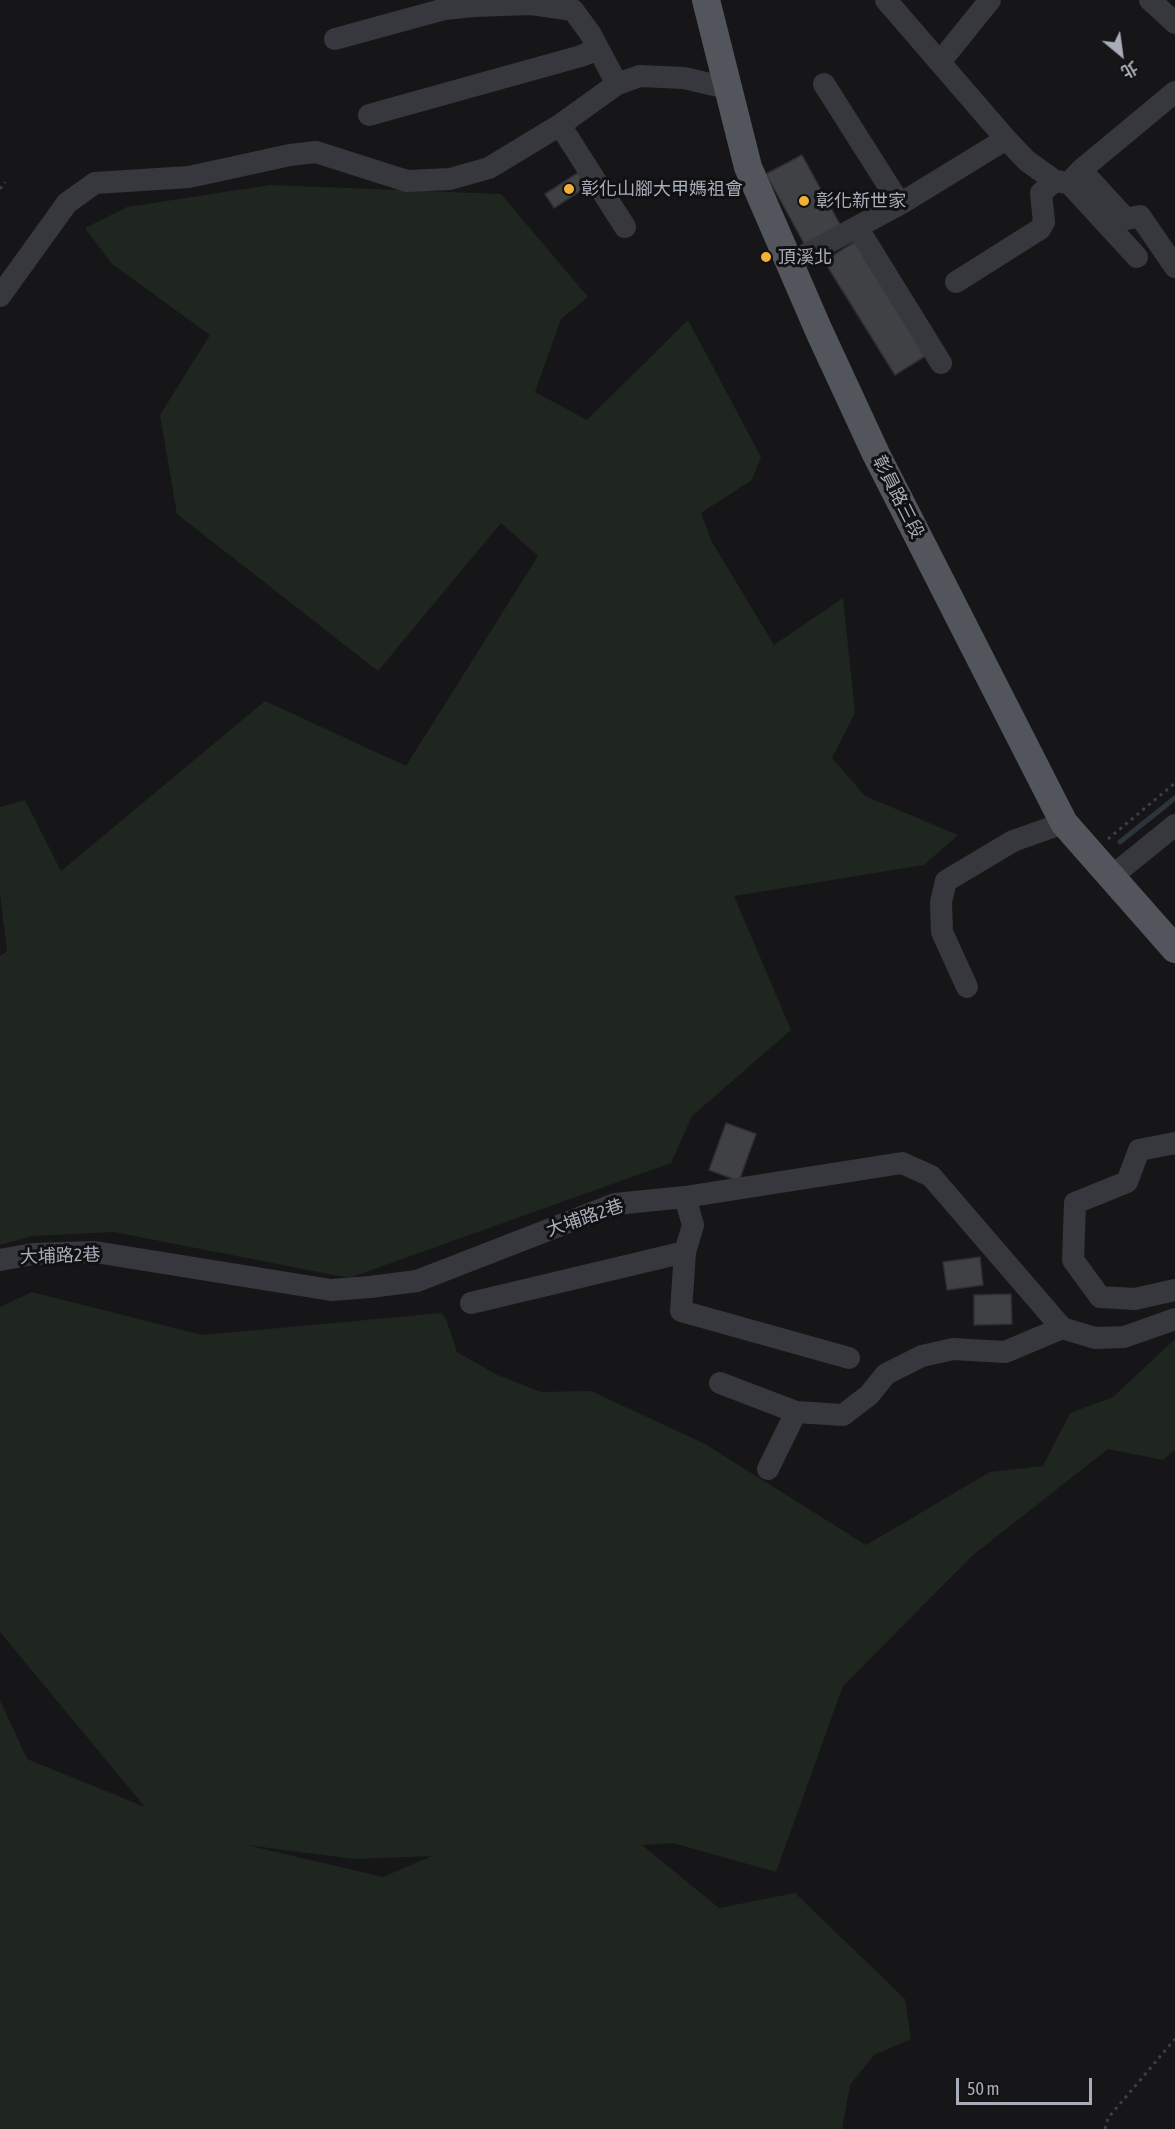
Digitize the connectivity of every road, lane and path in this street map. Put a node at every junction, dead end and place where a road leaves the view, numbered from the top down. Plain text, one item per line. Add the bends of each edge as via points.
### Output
1 (706, 0) edge
2 (886, 0) edge
3 (990, 0) edge
4 (1150, 0) edge
5 (1175, 23) edge
6 (335, 39) dead end
7 (598, 49) junction
8 (940, 62) junction
9 (617, 84) junction
10 (824, 84) dead end
11 (727, 88) junction
12 (1175, 92) edge
13 (369, 115) dead end
14 (560, 125) junction
15 (1006, 139) junction
16 (1068, 178) junction
17 (5, 182) dead end
18 (0, 189) edge
19 (900, 204) junction
20 (625, 227) dead end
21 (857, 227) junction
22 (1137, 257) dead end
23 (790, 263) junction
24 (1175, 267) edge
25 (956, 282) dead end
26 (0, 296) edge
27 (941, 363) dead end
28 (1175, 783) edge
29 (1064, 823) junction
30 (1175, 825) edge
31 (1091, 854) junction
32 (1111, 877) junction
33 (1175, 950) edge
34 (967, 987) dead end
35 (1175, 1143) edge
36 (685, 1197) junction
37 (685, 1252) junction
38 (0, 1260) edge
39 (1175, 1290) edge
40 (471, 1303) dead end
41 (1175, 1319) edge
42 (1062, 1328) junction
43 (849, 1358) dead end
44 (720, 1383) dead end
45 (796, 1412) junction
46 (768, 1469) dead end
47 (1175, 2039) edge
48 (1105, 2129) edge

1 - 11 main road, 彰員路三段
2 - 8 street
3 - 8 street
4 - 5 street
6 - 7 street via 445,9 531,4 573,9
7 - 9 street
7 - 13 street
8 - 15 street
9 - 11 street via 640,76 684,78
9 - 14 street
10 - 19 street
11 - 23 main road, 彰員路三段 via 748,167
12 - 16 street
14 - 20 street
14 - 26 street via 489,168 450,179 407,181 316,152 189,177 95,183 67,203
15 - 16 street via 1027,161
15 - 19 street
16 - 22 street
16 - 24 street via 1126,219 1140,216
16 - 25 street via 1041,193 1044,222 1040,229
17 - 18 path
19 - 21 street
21 - 23 street
21 - 27 street
23 - 29 main road, 彰員路三段 via 876,454
28 - 31 path
29 - 31 main road, 彰員路三段
29 - 34 street via 1013,841 946,881 941,902 942,932
30 - 32 street
31 - 32 main road, 彰員路三段
32 - 33 main road, 彰員路三段
35 - 39 street via 1139,1150 1127,1182 1075,1203 1073,1260 1101,1297 1136,1299
36 - 37 street via 693,1225
36 - 38 street, 大埔路2巷 via 615,1204 417,1281 370,1287 331,1290 96,1252 33,1254
36 - 42 street, 大埔路2巷 via 902,1163 931,1176
37 - 40 street
37 - 43 street via 681,1311
41 - 42 street via 1124,1337 1095,1338
42 - 45 street via 1005,1352 952,1349 922,1356 886,1374 869,1395 843,1415
44 - 45 street
45 - 46 street
47 - 48 path via 1108,2118

